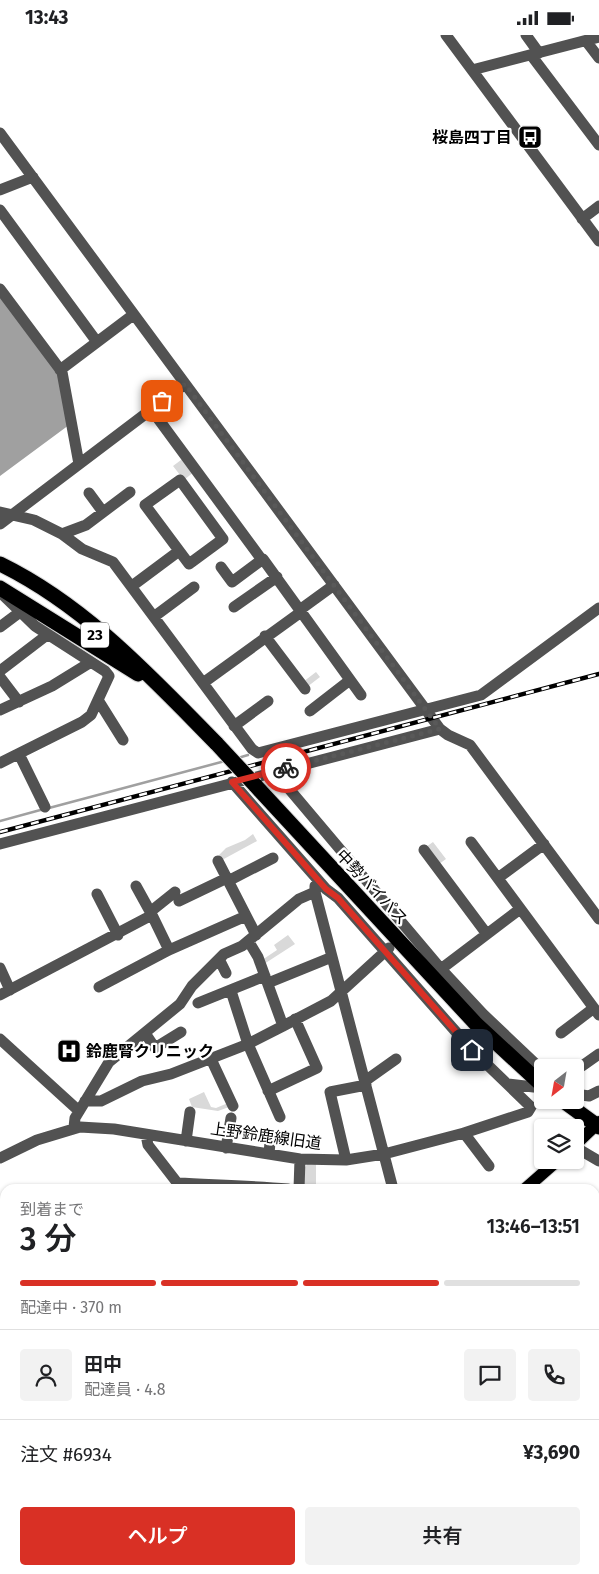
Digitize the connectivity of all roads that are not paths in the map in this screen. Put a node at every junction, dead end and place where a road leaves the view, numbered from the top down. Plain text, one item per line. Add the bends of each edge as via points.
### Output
1 (446, 35) edge
2 (526, 35) edge
3 (599, 37) edge
4 (586, 41) junction
5 (535, 54) junction
6 (599, 58) edge
7 (472, 70) junction
8 (0, 133) edge
9 (599, 145) edge
10 (33, 177) junction
11 (0, 191) edge
12 (599, 206) edge
13 (0, 210) edge
14 (582, 219) junction
15 (599, 241) edge
16 (0, 289) edge
17 (133, 315) junction
18 (97, 342) junction
19 (60, 370) junction
20 (185, 384) junction
21 (152, 409) junction
22 (79, 464) junction
23 (130, 491) dead end
24 (89, 493) dead end
25 (0, 512) edge
26 (103, 512) junction
27 (12, 515) junction
28 (0, 525) edge
29 (62, 534) junction
30 (179, 551) junction
31 (0, 556) edge
32 (262, 560) junction
33 (0, 565) edge
34 (221, 567) dead end
35 (0, 575) edge
36 (277, 577) junction
37 (334, 585) junction
38 (132, 586) junction
39 (194, 587) dead end
40 (0, 588) edge
41 (0, 592) edge
42 (51, 595) junction
43 (234, 607) dead end
44 (599, 608) edge
45 (20, 611) junction
46 (301, 611) junction
47 (155, 617) junction
48 (0, 627) edge
49 (47, 635) junction
50 (265, 637) junction
51 (91, 663) junction
52 (0, 671) edge
53 (0, 677) edge
54 (350, 680) junction
55 (150, 681) junction
56 (203, 683) junction
57 (305, 689) dead end
58 (361, 695) dead end
59 (19, 701) junction
60 (98, 701) junction
61 (268, 701) dead end
62 (180, 707) junction
63 (0, 710) edge
64 (310, 711) dead end
65 (426, 711) junction
66 (234, 726) junction
67 (440, 729) junction
68 (123, 740) dead end
69 (19, 754) junction
70 (0, 763) edge
71 (274, 771) junction
72 (232, 782) junction
73 (45, 807) dead end
74 (471, 843) dead end
75 (0, 844) edge
76 (544, 844) junction
77 (424, 850) dead end
78 (273, 858) dead end
79 (218, 861) dead end
80 (498, 878) junction
81 (228, 879) junction
82 (317, 879) junction
83 (136, 886) dead end
84 (315, 892) junction
85 (97, 894) dead end
86 (520, 909) junction
87 (151, 913) junction
88 (246, 916) junction
89 (599, 919) edge
90 (486, 933) junction
91 (118, 935) junction
92 (253, 938) junction
93 (169, 950) junction
94 (387, 950) junction
95 (332, 957) junction
96 (219, 959) junction
97 (0, 968) edge
98 (441, 969) junction
99 (226, 973) dead end
100 (266, 980) junction
101 (99, 987) dead end
102 (231, 991) junction
103 (342, 992) junction
104 (5, 993) edge
105 (198, 1003) dead end
106 (596, 1012) edge
107 (295, 1019) junction
108 (283, 1026) junction
109 (181, 1032) dead end
110 (145, 1033) junction
111 (561, 1033) dead end
112 (0, 1039) edge
113 (248, 1044) junction
114 (599, 1053) edge
115 (211, 1059) junction
116 (396, 1059) dead end
117 (534, 1062) edge
118 (584, 1064) edge
119 (534, 1079) edge
120 (366, 1083) junction
121 (508, 1084) junction
122 (534, 1086) edge
123 (268, 1091) junction
124 (599, 1091) edge
125 (584, 1095) edge
126 (82, 1106) junction
127 (233, 1106) dead end
128 (575, 1109) edge
129 (190, 1112) dead end
130 (280, 1117) dead end
131 (231, 1118) dead end
132 (598, 1125) edge
133 (74, 1127) junction
134 (464, 1133) junction
135 (146, 1135) junction
136 (268, 1136) dead end
137 (584, 1138) edge
138 (186, 1141) junction
139 (226, 1148) junction
140 (584, 1152) edge
141 (384, 1153) junction
142 (269, 1154) junction
143 (0, 1158) edge
144 (300, 1159) junction
145 (346, 1160) junction
146 (599, 1161) edge
147 (489, 1166) dead end
148 (548, 1169) edge
149 (178, 1184) edge
150 (299, 1184) edge
151 (392, 1184) edge
152 (531, 1184) edge

1 - 7 street
2 - 5 street
3 - 4 street
4 - 5 street
4 - 6 street
5 - 7 street
5 - 9 street
7 - 14 street
8 - 10 street
10 - 11 street
10 - 17 street
12 - 14 street
13 - 18 street
14 - 15 street
16 - 19 street
17 - 18 street
17 - 20 street
18 - 19 street
19 - 22 street
20 - 21 street
20 - 37 street
21 - 22 street
21 - 32 street
22 - 27 street
23 - 26 street
24 - 26 street
25 - 27 street
26 - 29 street via 86,525
27 - 28 street
27 - 29 street via 34,520
29 - 38 street via 82,549 113,562
30 - 30 street via 145,505 180,480 223,539 190,564
30 - 38 street
31 - 42 highway
32 - 34 street via 232,582
32 - 36 street
33 - 42 highway, 中勢バイパス / 23
35 - 55 highway, 中勢バイパス / 23 via 60,610 104,641
36 - 43 street
36 - 46 street
37 - 46 street
37 - 65 street
38 - 47 street
39 - 47 street
40 - 55 highway
41 - 45 street
42 - 62 highway, 中勢バイパス / 23 via 107,636
44 - 65 street via 482,695
45 - 48 street
45 - 49 street
46 - 50 street
46 - 54 street
47 - 56 street
49 - 51 street
49 - 52 street
50 - 56 street
50 - 57 street
51 - 59 street
51 - 60 street via 109,677
53 - 59 street
54 - 58 street
54 - 64 street
55 - 62 highway, 中勢バイパス / 23
56 - 66 street
59 - 63 street
60 - 68 street
60 - 69 street via 82,723
61 - 66 street
62 - 119 highway, 中勢バイパス / 23, bridge via 476,1024
65 - 66 street via 258,753
65 - 67 street
67 - 71 street
67 - 76 street via 470,745
69 - 70 street
69 - 73 street
71 - 72 street
71 - 98 street
72 - 75 street
72 - 82 street
74 - 80 street
76 - 80 street
76 - 89 street
77 - 90 street
78 - 81 street
79 - 81 street
80 - 86 street
81 - 87 street via 177,896
81 - 88 street
82 - 84 street
82 - 94 street
83 - 87 street
84 - 92 street via 299,899
84 - 95 street
85 - 91 street
86 - 90 street
86 - 106 street
87 - 91 street
87 - 93 street
88 - 92 street
88 - 93 street
90 - 98 street
91 - 104 street
92 - 96 street
92 - 100 street
93 - 101 street
94 - 103 street
94 - 121 street via 472,1050
95 - 100 street
95 - 103 street
96 - 99 street
96 - 110 street via 192,986 180,1004
97 - 104 street
98 - 117 street
100 - 102 street
100 - 108 street
102 - 105 street
102 - 113 street
103 - 107 street
103 - 120 street
106 - 111 street
107 - 108 street
107 - 123 street via 317,1068
108 - 113 street
109 - 110 street via 155,1048
110 - 126 street via 109,1062
112 - 126 street
113 - 115 street
113 - 123 street
114 - 118 street
115 - 126 street via 171,1075 142,1081 101,1101
115 - 127 street
116 - 120 street
120 - 141 street
120 - 145 street via 330,1091
121 - 122 street
121 - 134 street, 上野鈴鹿線旧道 via 531,1107 528,1112
123 - 130 street
124 - 125 street
126 - 133 street
128 - 132 highway
129 - 138 street
131 - 139 street
132 - 137 main road
133 - 135 street, 上野鈴鹿線旧道
133 - 143 street, 上野鈴鹿線旧道
134 - 141 street, 上野鈴鹿線旧道
134 - 147 street
135 - 138 street, 上野鈴鹿線旧道
135 - 149 street via 148,1145
136 - 142 street
138 - 139 street, 上野鈴鹿線旧道
139 - 142 street, 上野鈴鹿線旧道
140 - 146 street
141 - 145 street, 上野鈴鹿線旧道
141 - 151 street
142 - 144 street, 上野鈴鹿線旧道
144 - 145 street, 上野鈴鹿線旧道
144 - 150 street
148 - 152 main road

